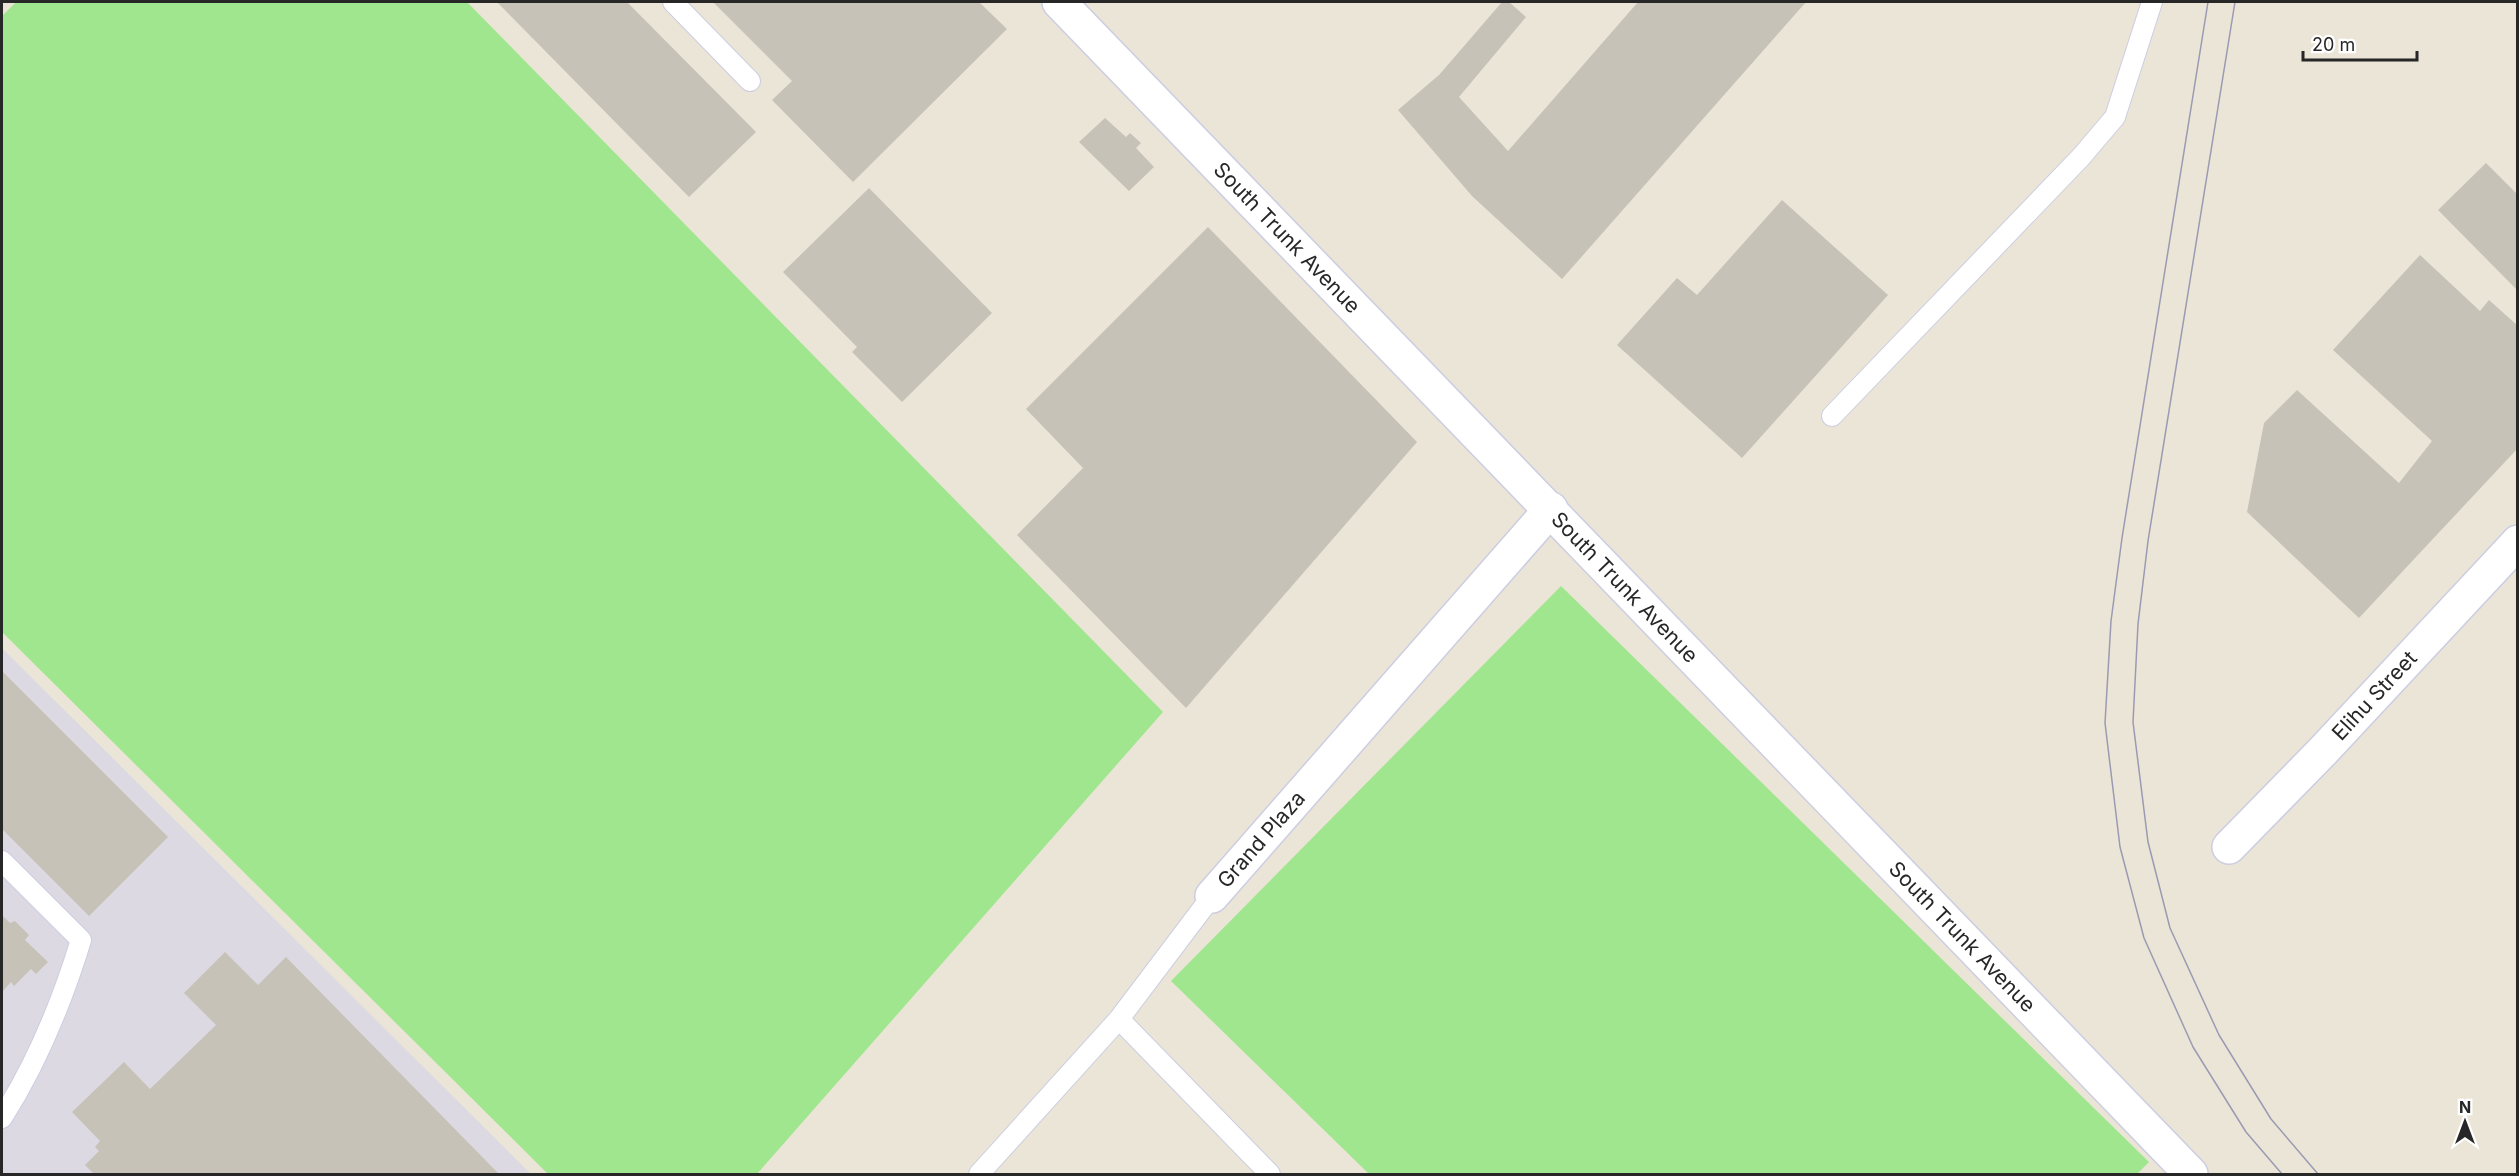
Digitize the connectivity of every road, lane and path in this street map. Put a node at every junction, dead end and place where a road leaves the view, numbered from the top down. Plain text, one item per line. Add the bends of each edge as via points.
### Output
1 (673, 2) edge
2 (1059, 2) edge
3 (2152, 2) edge
4 (750, 81) dead end
5 (1832, 416) dead end
6 (1551, 509) junction
7 (2517, 542) edge
8 (2229, 847) dead end
9 (2, 861) edge
10 (1212, 896) joint
11 (1119, 1019) junction
12 (2, 1118) edge
13 (1259, 1171) edge
14 (979, 1174) edge
15 (2191, 1174) edge

1 - 4 lane
2 - 6 street, South Trunk Avenue
3 - 5 lane via 2115,117
6 - 10 street, Grand Plaza
6 - 15 street, South Trunk Avenue
7 - 8 street, Elihu Street
9 - 12 lane via 81,940 65,994 20,1090
10 - 11 lane, Grand Plaza
11 - 13 lane
11 - 14 lane, Grand Plaza

